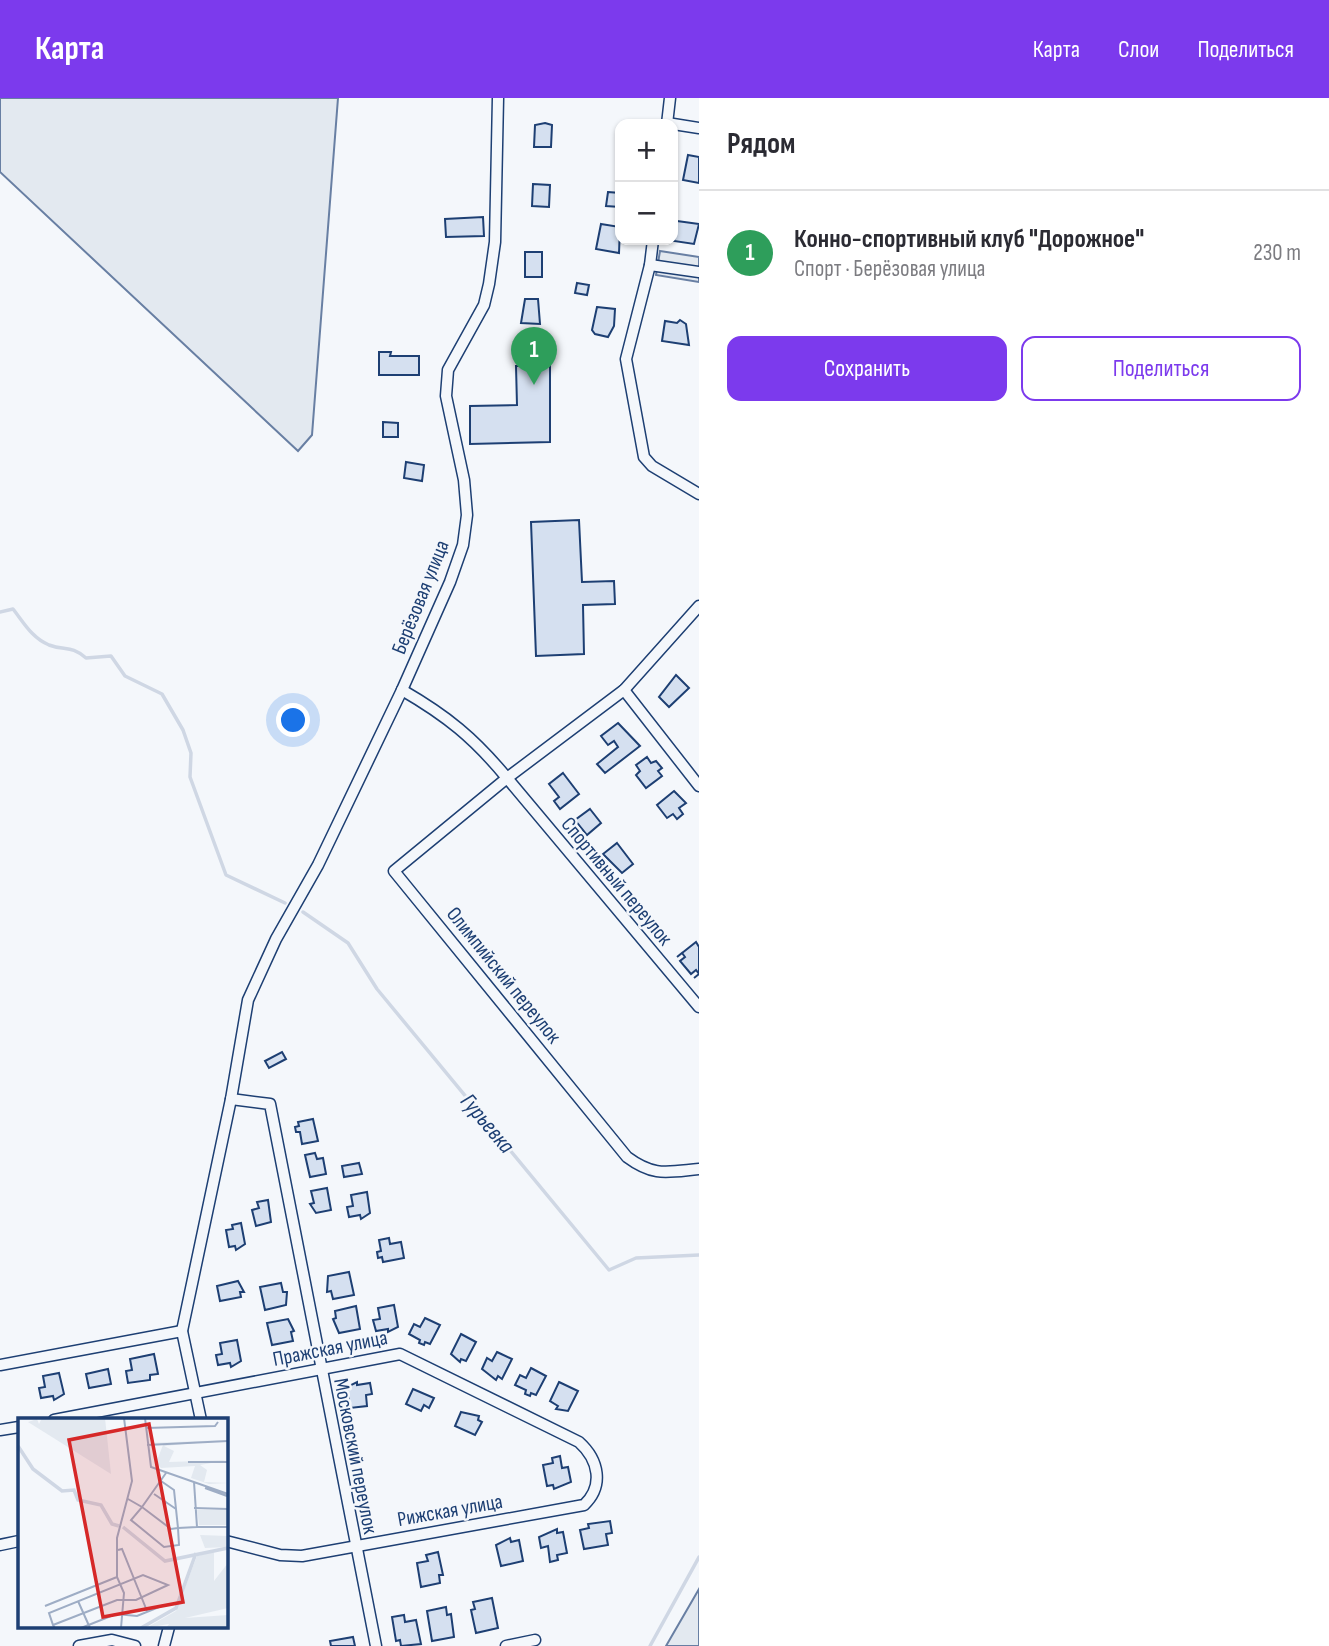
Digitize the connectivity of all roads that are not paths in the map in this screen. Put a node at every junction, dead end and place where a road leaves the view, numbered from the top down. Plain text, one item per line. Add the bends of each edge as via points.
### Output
1 (498, 98) edge
2 (670, 98) edge
3 (668, 119) edge
4 (678, 125) edge
5 (699, 128) edge
6 (652, 245) edge
7 (650, 265) junction
8 (699, 272) edge
9 (699, 494) edge
10 (699, 606) edge
11 (402, 690) junction
12 (625, 690) junction
13 (507, 778) junction
14 (699, 786) edge
15 (699, 1007) edge
16 (231, 1099) junction
17 (699, 1169) edge
18 (182, 1331) junction
19 (0, 1365) edge
20 (321, 1370) junction
21 (196, 1394) junction
22 (65, 1418) edge
23 (201, 1418) edge
24 (18, 1427) edge
25 (0, 1430) edge
26 (594, 1495) joint
27 (18, 1541) edge
28 (228, 1542) edge
29 (0, 1545) edge
30 (354, 1547) junction
31 (169, 1628) edge
32 (535, 1640) dead end
33 (79, 1646) edge
34 (135, 1646) edge
35 (164, 1646) edge
36 (376, 1646) edge
37 (506, 1646) edge

1 - 11 street, Берёзовая улица via 495,242 489,284 484,305 448,370 446,396 464,480 467,515 463,545
2 - 3 street
4 - 5 street
6 - 7 street
7 - 8 street
7 - 9 street via 626,359 644,457
10 - 12 street
11 - 13 street, Спортивный переулок via 466,732
11 - 16 street, Берёзовая улица via 248,1000
12 - 13 street
12 - 14 street
13 - 15 street, Спортивный переулок
13 - 17 street, Олимпийский переулок via 394,871 627,1157 643,1169 659,1173
16 - 18 street, Берёзовая улица
16 - 20 street, Московский переулок via 270,1104
18 - 19 street
18 - 21 street
20 - 21 street, Пражская улица
20 - 26 street, Пражская улица via 400,1354 579,1442 594,1463 599,1483
20 - 30 street, Московский переулок
21 - 22 street, Пражская улица
21 - 23 street
24 - 25 street
26 - 30 street, Рижская улица via 584,1505
27 - 29 street
28 - 30 street, Рижская улица via 302,1556
30 - 36 street, Московский переулок
31 - 35 street
32 - 37 street
33 - 34 street via 112,1640

